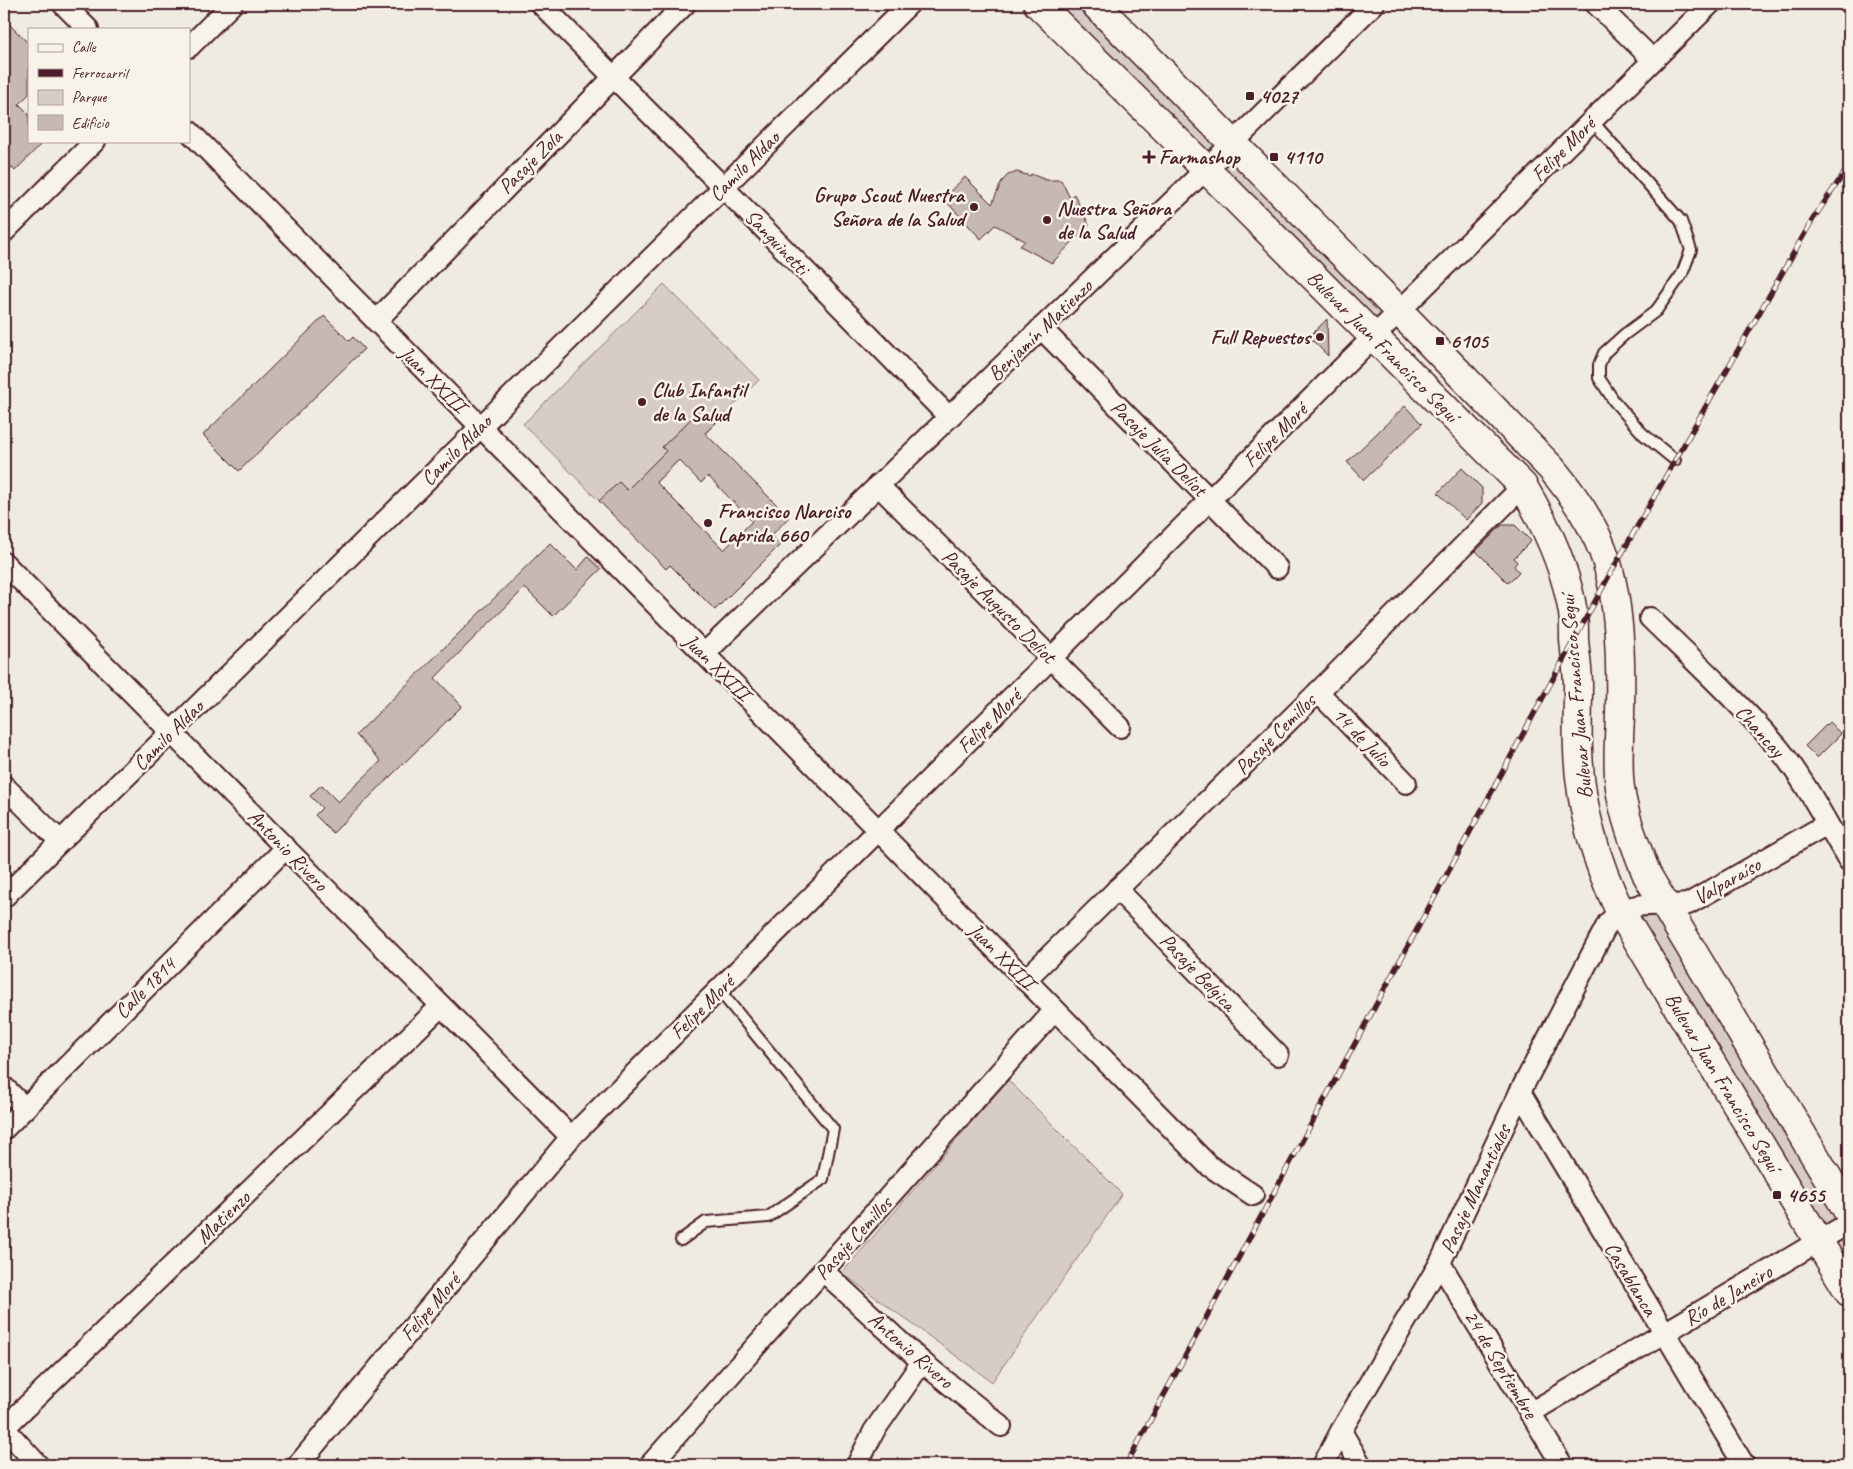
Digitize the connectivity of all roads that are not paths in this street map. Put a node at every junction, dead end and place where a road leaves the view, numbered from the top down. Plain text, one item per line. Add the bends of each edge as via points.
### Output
1 (63, 4) edge
2 (232, 4) edge
3 (541, 4) edge
4 (685, 4) edge
5 (909, 4) edge
6 (1038, 4) edge
7 (1094, 4) edge
8 (1374, 4) edge
9 (1596, 4) edge
10 (1710, 4) edge
11 (87, 28) edge
12 (190, 47) edge
13 (1652, 60) junction
14 (614, 77) junction
15 (1592, 120) junction
16 (190, 132) edge
17 (94, 142) edge
18 (1233, 143) junction
19 (1206, 169) junction
20 (723, 187) junction
21 (4, 232) edge
22 (1399, 311) junction
23 (376, 321) junction
24 (1041, 328) junction
25 (1374, 336) junction
26 (949, 418) junction
27 (480, 427) junction
28 (1675, 460) dead end
29 (878, 485) junction
30 (1523, 486) junction
31 (1210, 500) junction
32 (4, 562) edge
33 (1277, 568) dead end
34 (1650, 618) dead end
35 (704, 654) junction
36 (1051, 658) junction
37 (1318, 692) junction
38 (1120, 727) dead end
39 (172, 732) junction
40 (1406, 783) dead end
41 (4, 786) edge
42 (1827, 824) junction
43 (878, 831) junction
44 (60, 841) junction
45 (286, 848) junction
46 (1849, 861) edge
47 (1117, 889) junction
48 (4, 897) edge
49 (1664, 905) junction
50 (1620, 911) junction
51 (1025, 980) junction
52 (719, 990) junction
53 (441, 1006) junction
54 (1055, 1010) junction
55 (1278, 1055) dead end
56 (4, 1087) edge
57 (1520, 1092) junction
58 (25, 1108) junction
59 (4, 1129) edge
60 (572, 1137) junction
61 (1252, 1196) dead end
62 (1849, 1213) edge
63 (1849, 1223) edge
64 (681, 1240) dead end
65 (1819, 1241) junction
66 (1440, 1263) junction
67 (823, 1272) junction
68 (1849, 1292) edge
69 (1664, 1334) junction
70 (922, 1362) junction
71 (1530, 1413) junction
72 (1001, 1426) dead end
73 (4, 1428) edge
74 (1341, 1431) junction
75 (38, 1465) edge
76 (298, 1465) edge
77 (650, 1465) edge
78 (857, 1465) edge
79 (1323, 1465) edge
80 (1362, 1465) edge
81 (1562, 1465) edge
82 (1744, 1465) edge

1 - 11 street
2 - 12 street
3 - 14 street, Sanguinetti
4 - 14 street, Pasaje Zola
5 - 20 street, Camilo Aldao
6 - 19 main road, Bulevar Juan Francisco Seguí
7 - 18 main road, Bulevar Juan Francisco Seguí
8 - 18 street, Benjamín Matienzo
9 - 13 street
10 - 13 street, Felipe Moré
13 - 15 street, Felipe Moré
14 - 20 street, Sanguinetti
14 - 23 street, Pasaje Zola
15 - 22 street, Felipe Moré
15 - 28 lane via 1681,221 1691,250 1682,274 1656,311 1604,353 1599,365 1599,378 1614,401 1643,434
16 - 23 street, Juan XXIII
17 - 21 street
18 - 19 street, Benjamín Matienzo
18 - 22 main road, Bulevar Juan Francisco Seguí
19 - 24 street, Benjamín Matienzo
19 - 25 main road, Bulevar Juan Francisco Seguí
20 - 26 street, Sanguinetti
20 - 27 street, Camilo Aldao
22 - 25 street, Felipe Moré
22 - 49 main road, Bulevar Juan Francisco Seguí via 1551,468 1572,493 1603,551 1616,614 1620,788 1633,840
23 - 27 street, Juan XXIII
24 - 26 street, Benjamín Matienzo
24 - 31 street, Pasaje Julia Deliot
25 - 30 main road, Bulevar Juan Francisco Seguí
25 - 31 street, Felipe Moré
26 - 29 street, Benjamín Matienzo
27 - 35 street, Juan XXIII
27 - 39 street, Camilo Aldao
29 - 35 street, Benjamín Matienzo
29 - 36 street, Pasaje Augusto Deliot
30 - 37 street, Pasaje Cemillos
30 - 50 main road, Bulevar Juan Francisco Seguí via 1555,547 1573,614 1578,751 1586,818 1594,851
31 - 33 street, Pasaje Julia Deliot
31 - 36 street, Felipe Moré
32 - 39 street, Antonio Rivero
34 - 42 street, Chancay via 1776,746
35 - 43 street, Juan XXIII
36 - 38 street, Pasaje Augusto Deliot
36 - 43 street, Felipe Moré
37 - 40 street, 14 de Julio
37 - 47 street, Pasaje Cemillos
39 - 44 street, Camilo Aldao
39 - 45 street, Antonio Rivero
41 - 44 street
42 - 46 street, Chancay
42 - 49 street, Valparaíso via 1688,904
43 - 51 street, Juan XXIII
43 - 52 street, Felipe Moré
44 - 48 street, Camilo Aldao
45 - 53 street, Antonio Rivero
45 - 58 street, Calle 1814
47 - 51 street, Pasaje Cemillos
47 - 55 street, Pasaje Belgica
49 - 50 street, Valparaíso via 1640,905
49 - 62 main road, Bulevar Juan Francisco Seguí
50 - 57 street, Pasaje Manantiales via 1608,923
50 - 65 main road, Bulevar Juan Francisco Seguí
51 - 54 street, Juan XXIII
52 - 60 street, Felipe Moré
52 - 64 lane via 833,1129 824,1178 768,1217 706,1222
53 - 60 street, Antonio Rivero
53 - 73 street, Matienzo
54 - 61 street, Juan XXIII via 1208,1165
54 - 67 street, Pasaje Cemillos
56 - 58 street
57 - 66 street, Pasaje Manantiales
57 - 69 street, Casablanca
58 - 59 street, Calle 1814
60 - 76 street, Felipe Moré
63 - 65 street, Río de Janeiro
65 - 68 main road, Bulevar Juan Francisco Seguí
65 - 69 street, Río de Janeiro
66 - 71 street, 24 de Septiembre
66 - 74 street, Pasaje Manantiales
67 - 70 street, Antonio Rivero
67 - 77 street, Pasaje Cemillos
69 - 71 street, Río de Janeiro
69 - 82 street, Casablanca
70 - 72 street, Antonio Rivero
70 - 78 street via 874,1431
71 - 81 street, 24 de Septiembre
73 - 75 street
74 - 79 street, Pasaje Manantiales
74 - 80 street

